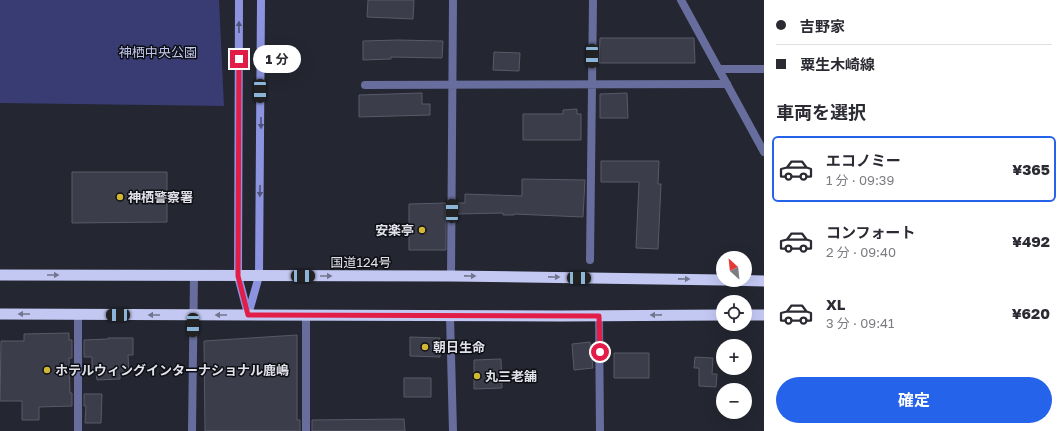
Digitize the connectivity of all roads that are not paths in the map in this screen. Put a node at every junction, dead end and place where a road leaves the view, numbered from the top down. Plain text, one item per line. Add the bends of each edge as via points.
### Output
1 (239, 0) edge
2 (261, 0) edge
3 (453, 0) edge
4 (592, 0) edge
5 (681, 0) edge
6 (764, 68) edge
7 (719, 69) junction
8 (453, 84) junction
9 (592, 84) junction
10 (727, 84) junction
11 (365, 85) dead end
12 (764, 152) edge
13 (590, 260) dead end
14 (0, 275) edge
15 (194, 275) junction
16 (238, 276) junction
17 (259, 276) junction
18 (451, 276) junction
19 (716, 280) edge
20 (752, 281) edge
21 (764, 281) edge
22 (0, 314) edge
23 (78, 314) junction
24 (716, 314) edge
25 (194, 315) junction
26 (248, 315) junction
27 (752, 315) edge
28 (764, 315) edge
29 (306, 316) junction
30 (450, 316) junction
31 (599, 316) junction
32 (78, 431) edge
33 (192, 431) edge
34 (306, 431) edge
35 (453, 431) edge
36 (600, 431) edge

16 -> 1 main road
2 -> 17 main road
3 - 8 street
4 - 9 street
5 - 7 street
6 - 7 street
7 - 10 street
8 - 9 street
8 - 11 street
8 - 18 street
9 - 10 street
9 - 13 street
10 - 12 street
14 -> 15 highway, 国道124号
15 - 16 highway, 国道124号
15 - 25 street
16 - 17 highway, 国道124号
16 - 26 main road
17 -> 18 highway, 国道124号
17 - 26 main road
18 -> 19 highway, 国道124号
20 - 21 highway, 国道124号
23 -> 22 highway
25 -> 23 highway
23 - 32 street
24 -> 31 highway
26 -> 25 highway
25 - 33 street
26 - 29 highway
27 - 28 highway
29 - 30 highway
29 - 34 street
30 - 31 highway
30 - 35 street
31 - 36 street

